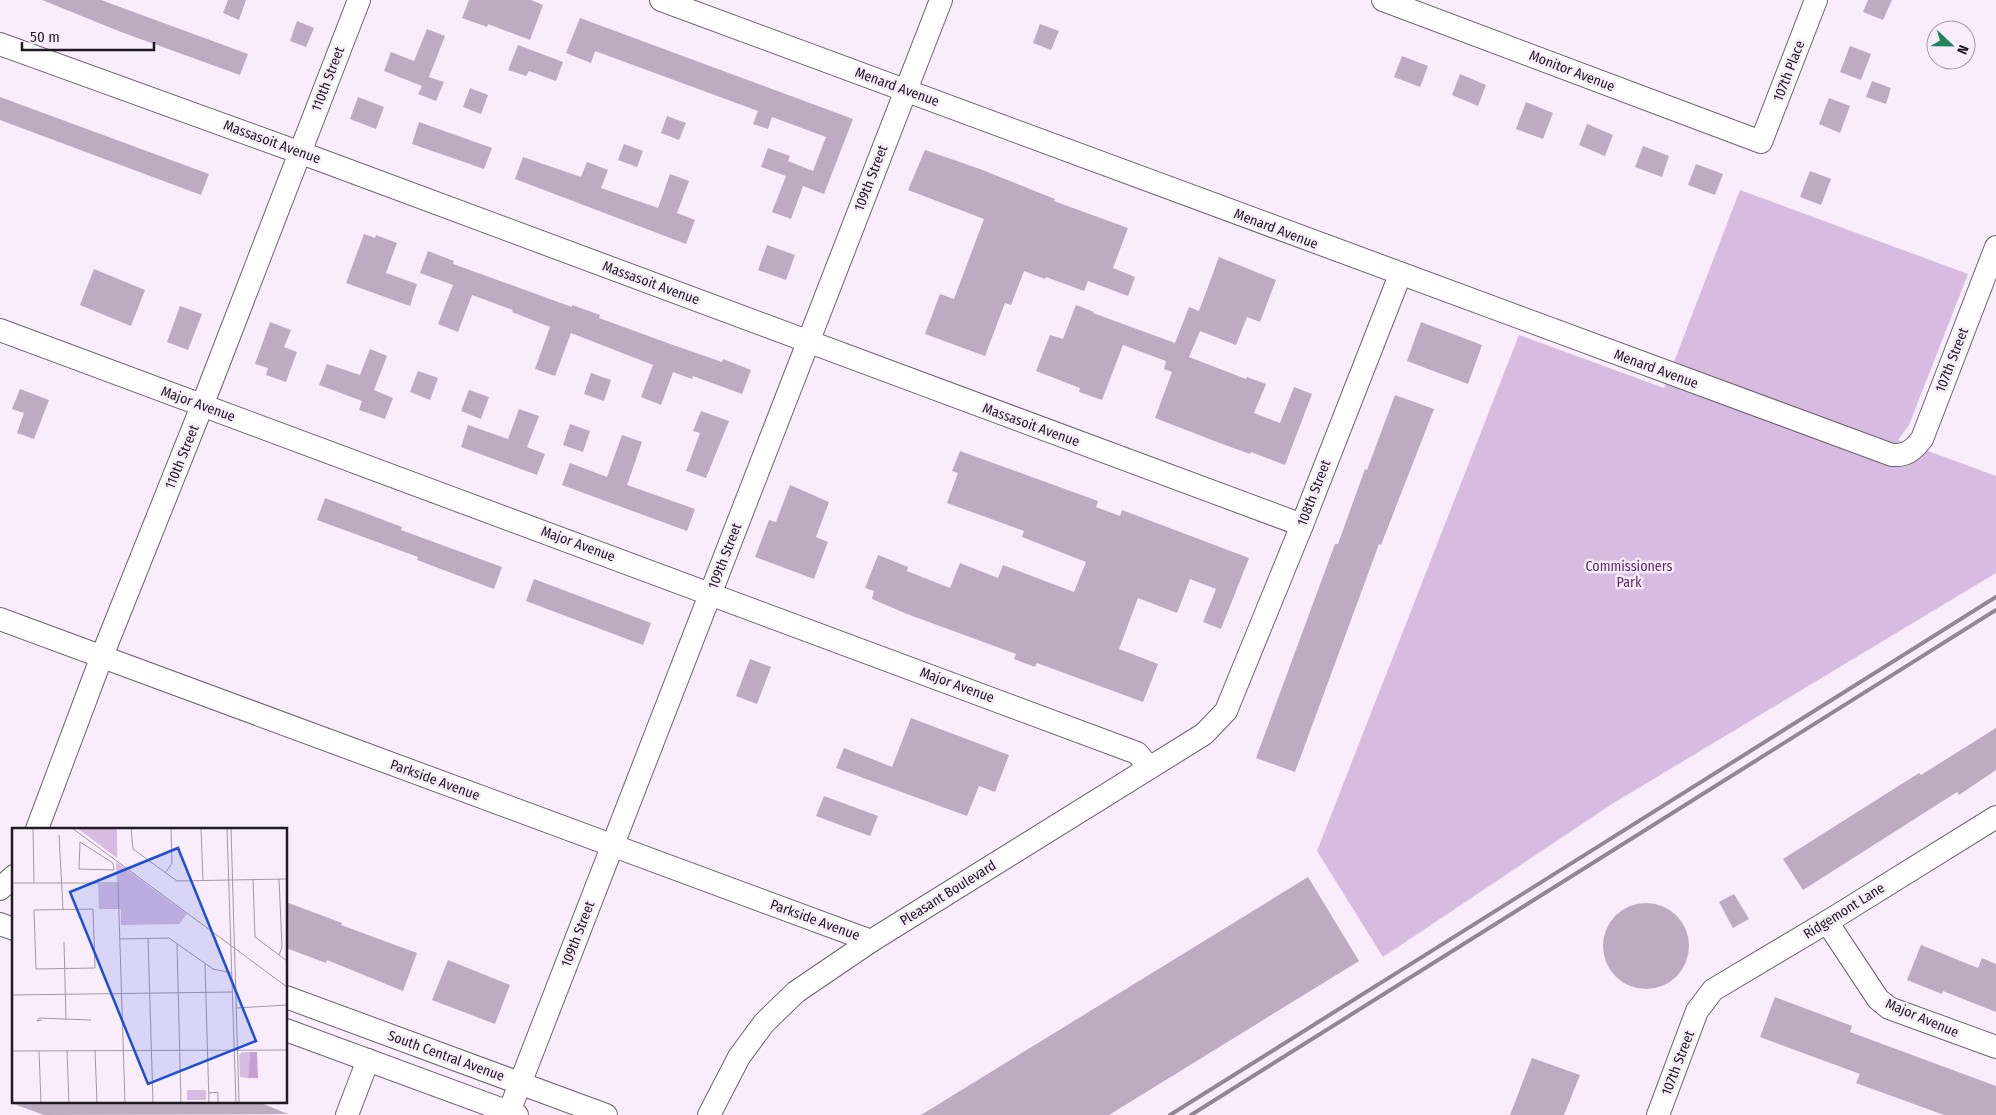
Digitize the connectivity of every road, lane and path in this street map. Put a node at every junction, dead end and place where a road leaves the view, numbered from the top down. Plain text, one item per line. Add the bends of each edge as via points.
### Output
1 (359, 0) edge
2 (662, 0) edge
3 (941, 0) edge
4 (1383, 0) edge
5 (1816, 0) edge
6 (0, 44) edge
7 (906, 90) junction
8 (1761, 142) joint
9 (300, 153) junction
10 (1996, 246) edge
11 (1400, 275) junction
12 (0, 330) edge
13 (808, 342) junction
14 (202, 406) junction
15 (1892, 456) joint
16 (1302, 525) junction
17 (711, 593) junction
18 (0, 619) edge
19 (102, 656) junction
20 (1226, 711) joint
21 (1149, 767) junction
22 (1996, 817) edge
23 (37, 828) edge
24 (613, 846) junction
25 (12, 878) edge
26 (0, 890) edge
27 (12, 895) edge
28 (1827, 922) junction
29 (0, 924) edge
30 (12, 928) edge
31 (871, 941) junction
32 (288, 998) edge
33 (1698, 1011) joint
34 (288, 1031) edge
35 (1996, 1048) edge
36 (368, 1060) junction
37 (520, 1084) junction
38 (513, 1114) edge
39 (347, 1115) edge
40 (606, 1115) edge
41 (709, 1115) edge
42 (1658, 1115) edge

1 - 9 street, 110th Street
2 - 7 street, Menard Avenue
3 - 7 street, 109th Street
4 - 8 street, Monitor Avenue
5 - 8 street, 107th Place
6 - 9 street, Massasoit Avenue
7 - 11 street, Menard Avenue
7 - 13 street, 109th Street
9 - 13 street, Massasoit Avenue
9 - 14 street, 110th Street
10 - 15 street, 107th Street via 1922,439 1912,451
11 - 15 street, Menard Avenue
11 - 16 street, 108th Street
12 - 14 street, Major Avenue
13 - 16 street, Massasoit Avenue
13 - 17 street, 109th Street
14 - 17 street, Major Avenue
14 - 19 street, 110th Street
16 - 20 street, 108th Street
17 - 21 street, Major Avenue via 1137,753
17 - 24 street, 109th Street
18 - 19 street, Parkside Avenue
19 - 23 street, 110th Street
19 - 24 street, Parkside Avenue
20 - 21 street, Pleasant Boulevard via 1204,734
21 - 31 street, Pleasant Boulevard
22 - 28 street, Ridgemont Lane
24 - 31 street, Parkside Avenue
24 - 37 street, 109th Street
25 - 26 street
26 - 27 street
28 - 33 street, Ridgemont Lane via 1713,990
28 - 35 street, Major Avenue via 1878,999 1889,1008
29 - 30 street
31 - 41 street, Pleasant Boulevard via 796,992 764,1023 739,1057
32 - 37 street, South Central Avenue
33 - 42 street, 107th Street
34 - 36 street
36 - 38 street
36 - 39 street
37 - 38 street, 109th Street
37 - 40 street, South Central Avenue

